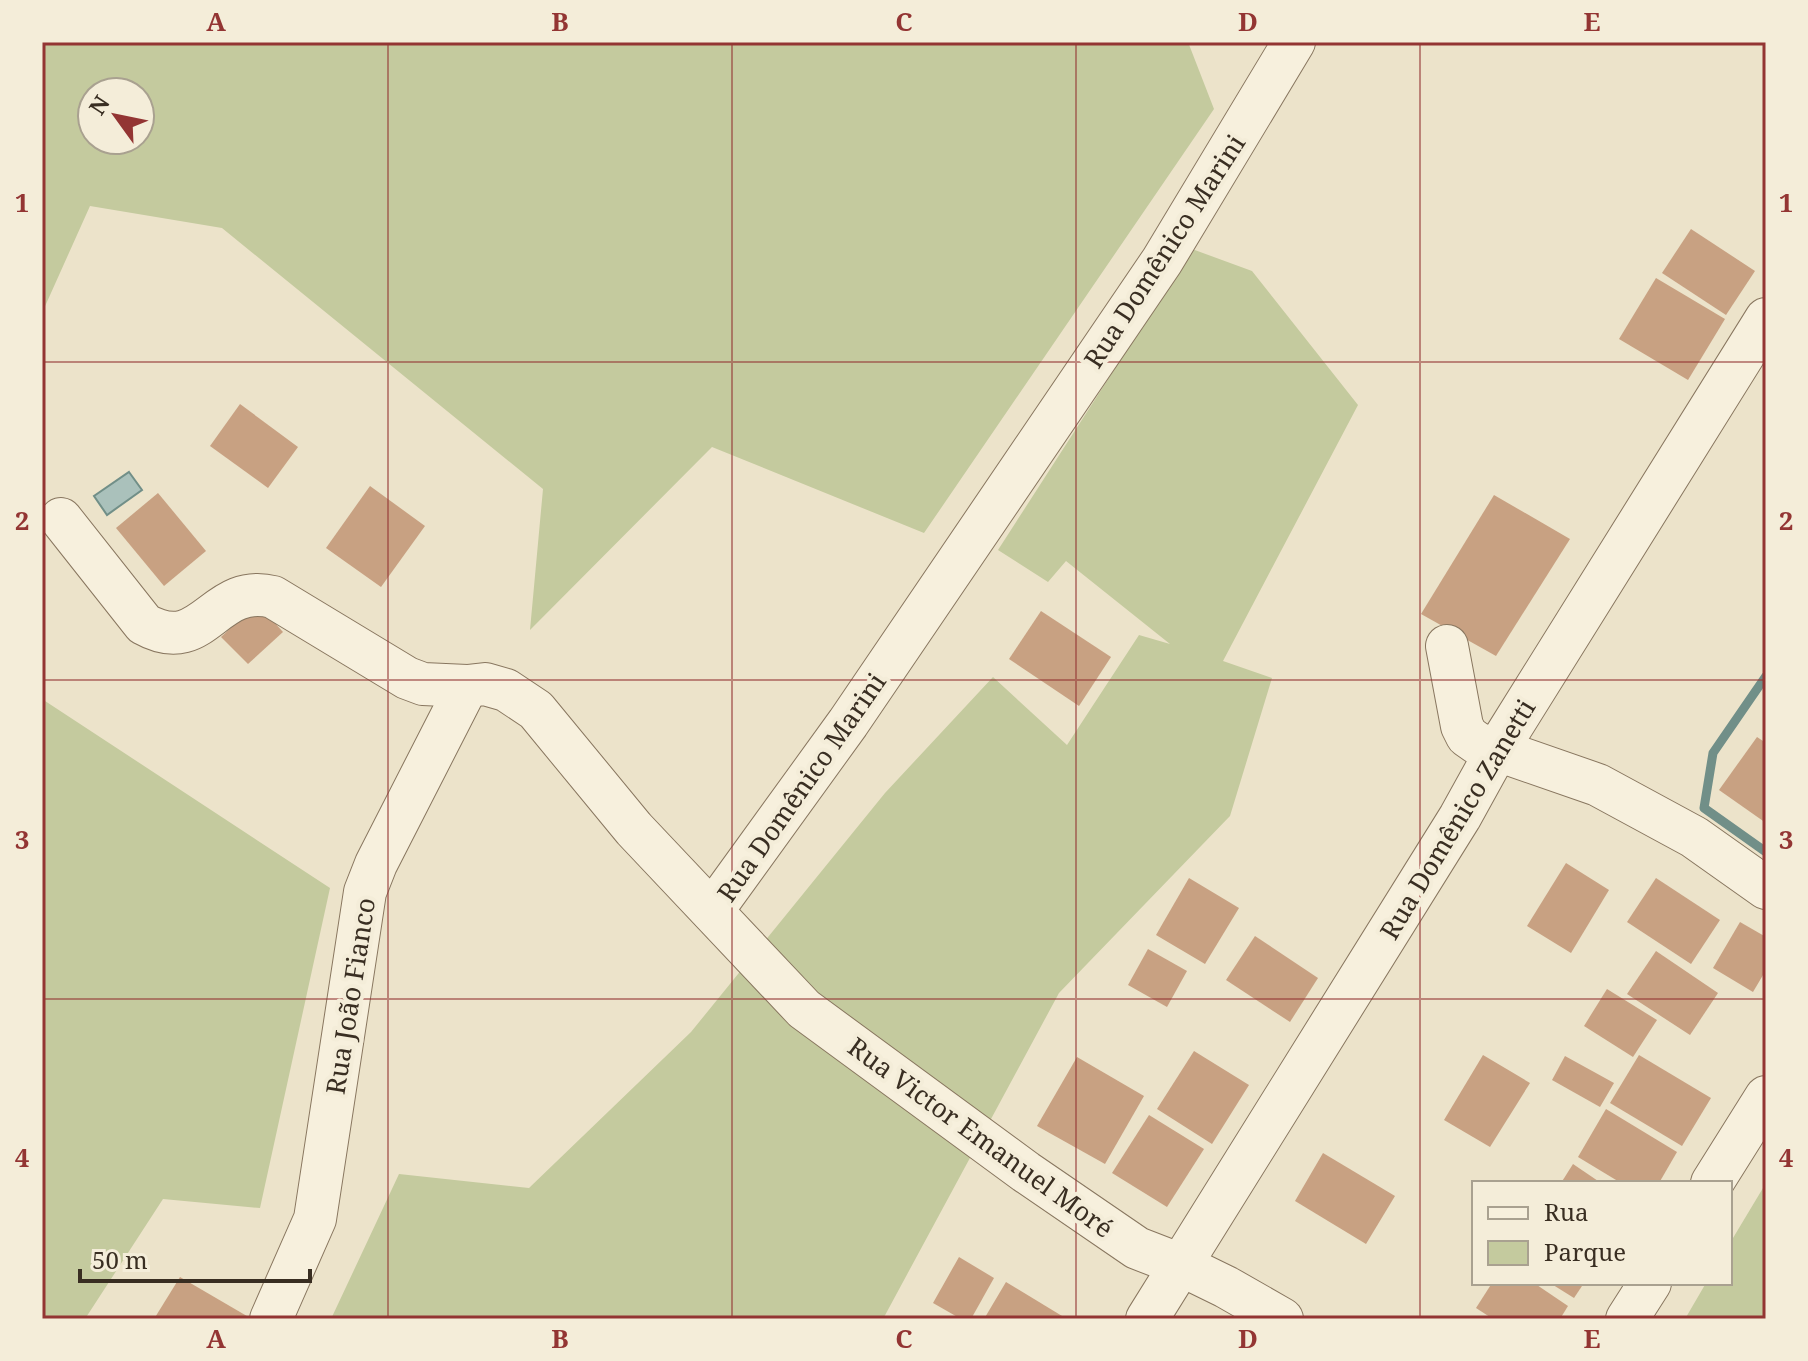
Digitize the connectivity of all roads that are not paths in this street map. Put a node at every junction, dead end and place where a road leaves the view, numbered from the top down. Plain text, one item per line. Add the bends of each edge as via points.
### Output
1 (1294, 42) edge
2 (1766, 319) edge
3 (61, 519) dead end
4 (1447, 646) dead end
5 (467, 686) junction
6 (1497, 750) junction
7 (1766, 888) edge
8 (712, 911) junction
9 (1766, 1097) edge
10 (1713, 1181) edge
11 (1181, 1265) junction
12 (1649, 1285) edge
13 (271, 1319) edge
14 (1147, 1319) edge
15 (1282, 1319) edge
16 (1627, 1319) edge

1 - 8 street, Rua Domênico Marini via 1162,261 848,723
2 - 6 street, Rua Domênico Zanetti
3 - 5 street, Rua Domênico Marini via 144,624 156,631 184,633 240,597 257,593 273,597 407,678
4 - 6 street via 1462,726 1477,743
5 - 8 street, Rua Domênico Marini via 506,690 536,710 634,829
5 - 13 street, Rua João Fianco via 365,892 315,1219
6 - 7 street via 1598,785 1694,837
6 - 11 street, Rua Domênico Zanetti
8 - 11 street, Rua Victor Emanuel Moré via 804,1009 1124,1240
9 - 10 street
11 - 14 street, Rua Domênico Zanetti
11 - 15 street, Rua Victor Emanuel Moré
12 - 16 street

